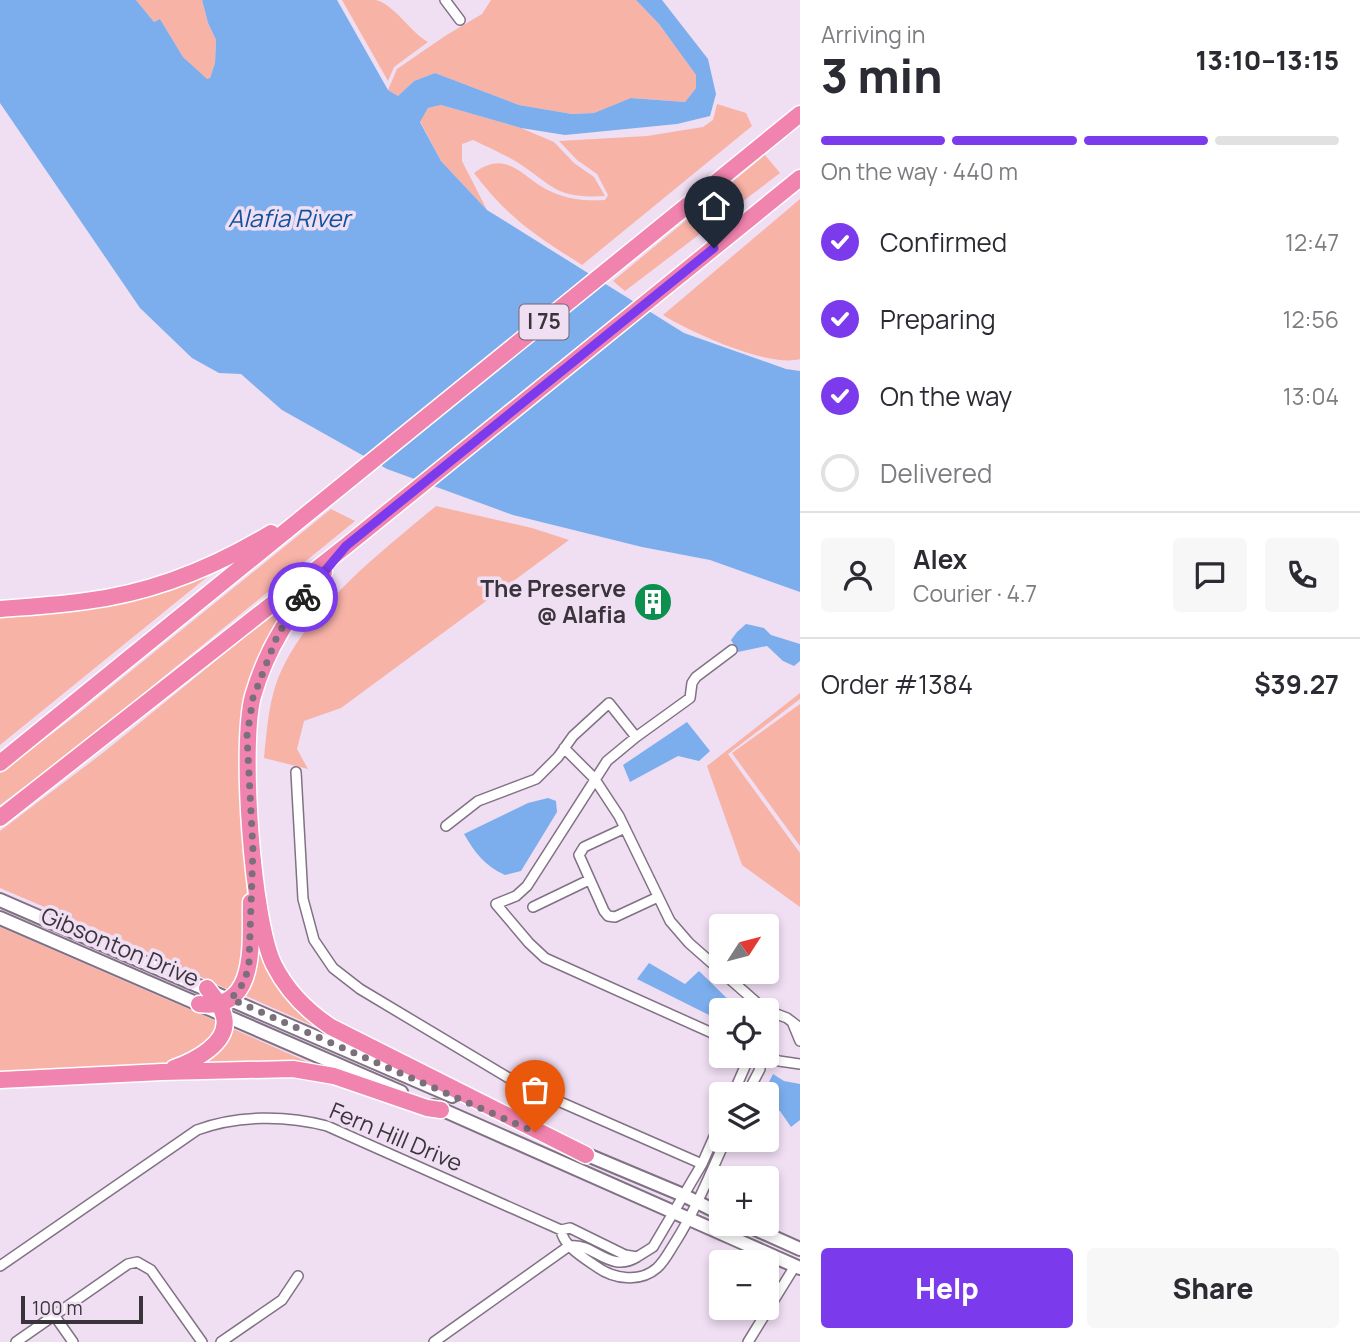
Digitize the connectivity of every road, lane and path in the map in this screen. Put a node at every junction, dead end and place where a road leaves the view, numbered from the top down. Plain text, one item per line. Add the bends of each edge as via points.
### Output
1 (445, 0) edge
2 (460, 20) dead end
3 (800, 114) edge
4 (800, 178) edge
5 (314, 508) junction
6 (346, 546) junction
7 (0, 609) edge
8 (732, 650) dead end
9 (636, 737) junction
10 (564, 748) junction
11 (0, 763) edge
12 (296, 772) dead end
13 (594, 778) junction
14 (0, 818) edge
15 (446, 826) dead end
16 (625, 828) junction
17 (253, 850) junction
18 (589, 880) junction
19 (658, 897) junction
20 (0, 900) edge
21 (533, 907) dead end
22 (0, 918) edge
23 (208, 988) joint
24 (753, 998) edge
25 (199, 1004) joint
26 (225, 1006) junction
27 (779, 1017) edge
28 (796, 1026) edge
29 (709, 1032) edge
30 (800, 1041) edge
31 (779, 1061) edge
32 (800, 1064) edge
33 (162, 1072) junction
34 (0, 1080) edge
35 (441, 1110) junction
36 (709, 1148) edge
37 (720, 1152) edge
38 (586, 1154) junction
39 (702, 1164) junction
40 (684, 1195) junction
41 (698, 1203) junction
42 (709, 1208) edge
43 (673, 1210) junction
44 (690, 1218) junction
45 (561, 1230) junction
46 (771, 1236) edge
47 (569, 1245) junction
48 (800, 1249) edge
49 (637, 1257) junction
50 (0, 1266) edge
51 (797, 1267) edge
52 (298, 1276) dead end
53 (54, 1315) junction
54 (16, 1342) edge
55 (74, 1342) edge
56 (202, 1342) edge
57 (221, 1342) edge
58 (434, 1342) edge
59 (748, 1342) edge

1 - 2 street
3 - 5 highway, I 75
4 - 6 highway, I 75
5 - 7 highway via 239,552 171,580 88,601
5 - 11 highway, I 75
6 - 14 highway, I 75
6 - 17 highway via 278,634 253,698 247,736
8 - 9 street via 696,677 690,698
9 - 10 street via 610,703
9 - 13 street
10 - 13 street
10 - 15 street via 536,779 478,801
12 - 39 street via 303,899 314,940 333,968 517,1083
13 - 16 street
13 - 29 street via 527,886 496,904 545,958
16 - 18 street via 581,850 579,860
16 - 19 street
17 - 26 highway via 249,962 245,981
17 - 38 highway via 270,955 288,988 308,1010 357,1041
18 - 19 street via 611,917
18 - 21 street
19 - 24 street via 679,932
20 - 23 main road, Gibsonton Drive
22 - 25 main road, Gibsonton Drive
23 - 26 highway
25 - 26 highway
26 - 33 highway via 223,1029 212,1046 184,1065
26 - 35 main road
26 - 38 main road
27 - 28 street
28 - 30 street
31 - 32 street
33 - 34 highway
33 - 35 highway via 309,1071
35 - 43 main road
36 - 39 street
37 - 41 street
38 - 40 main road
39 - 40 street
40 - 41 main road
40 - 43 street
41 - 42 main road
41 - 44 street
43 - 44 main road
43 - 49 street via 653,1247
44 - 47 street via 657,1268 631,1279 610,1275
44 - 51 main road
45 - 47 street
45 - 49 street, Fern Hill Drive via 570,1228
45 - 50 street, Fern Hill Drive via 327,1126 286,1119 231,1121 180,1140
46 - 48 main road
47 - 49 street via 616,1262
47 - 58 street
51 - 59 street
52 - 57 street via 282,1300
53 - 54 street
53 - 55 street
53 - 56 street via 137,1262 150,1270

